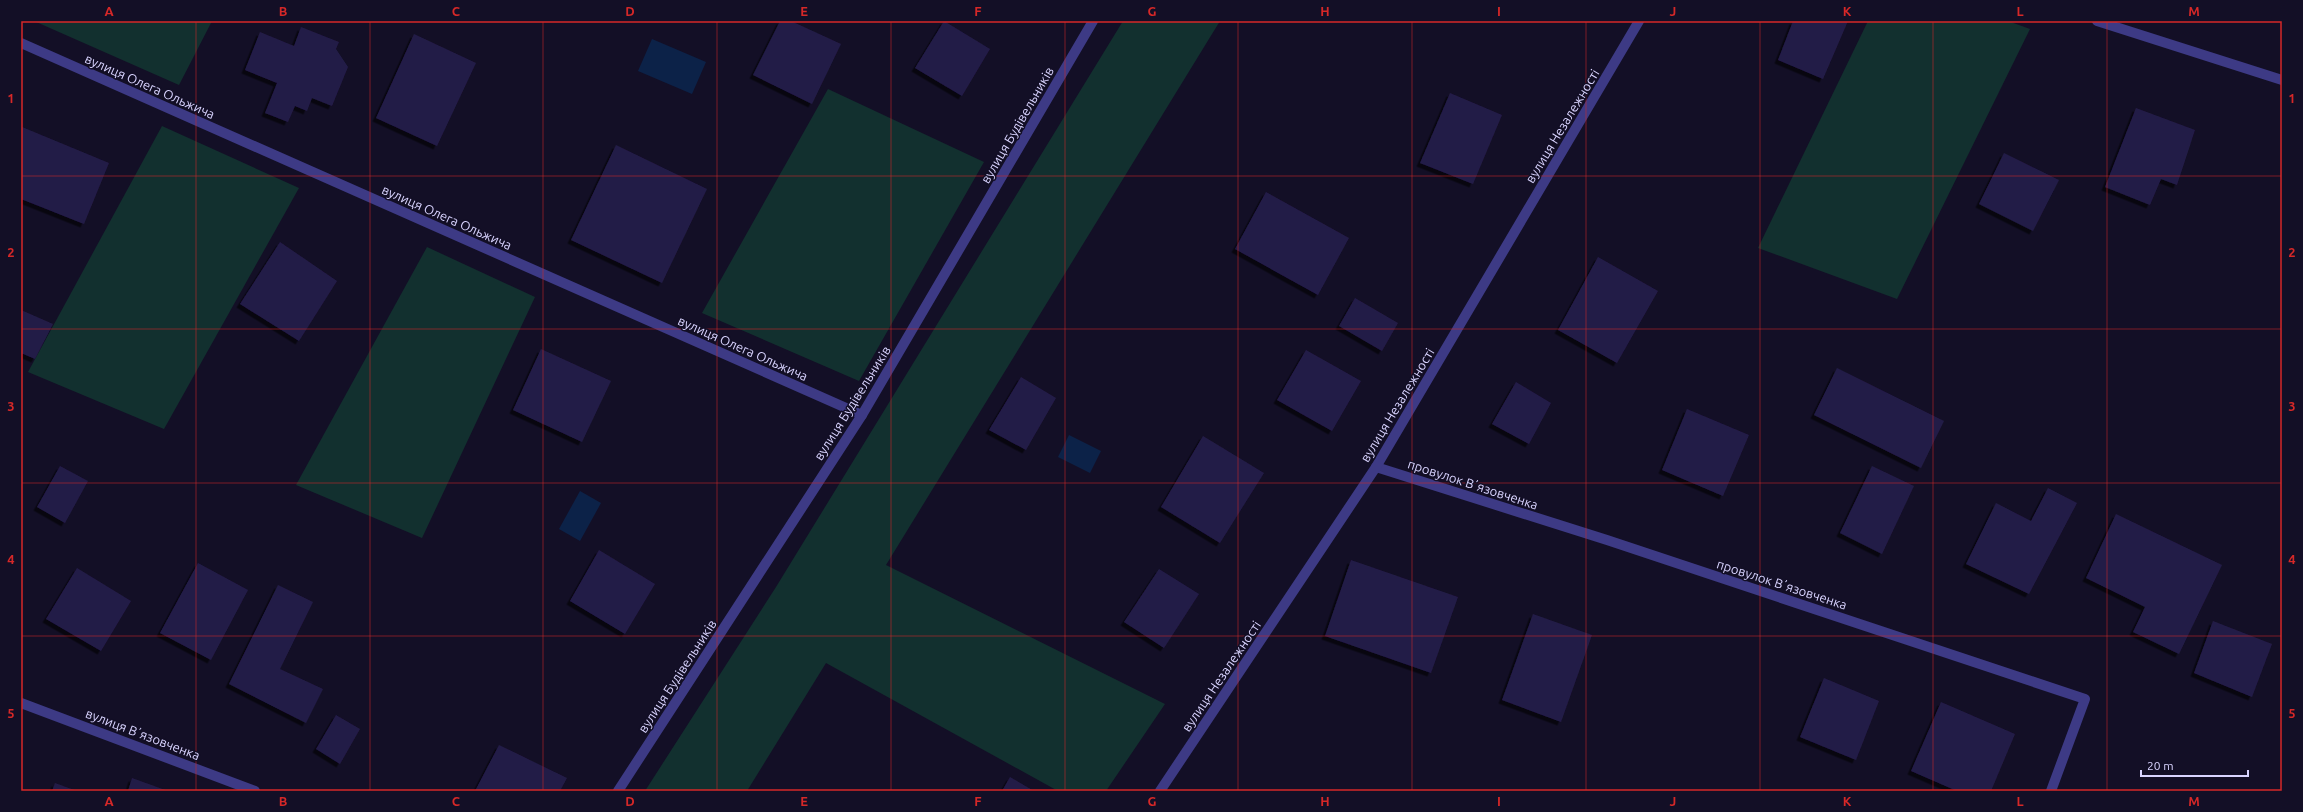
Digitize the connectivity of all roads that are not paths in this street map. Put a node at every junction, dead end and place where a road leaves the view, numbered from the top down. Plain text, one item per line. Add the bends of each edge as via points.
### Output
1 (1093, 21) edge
2 (1639, 21) edge
3 (2097, 21) edge
4 (21, 43) edge
5 (2282, 80) edge
6 (862, 415) junction
7 (1376, 467) junction
8 (21, 703) edge
9 (255, 791) edge
10 (618, 791) edge
11 (1160, 791) edge
12 (2051, 791) edge

1 - 6 street, вулиця Будівельників
2 - 7 street, вулиця Незалежності
3 - 5 street
4 - 6 street, вулиця Олега Ольжича
6 - 10 street, вулиця Будівельників
7 - 11 street, вулиця Незалежності
7 - 12 street, провулок Вʼязовченка via 1608,540 2085,699
8 - 9 street, вулиця Вʼязовченка

